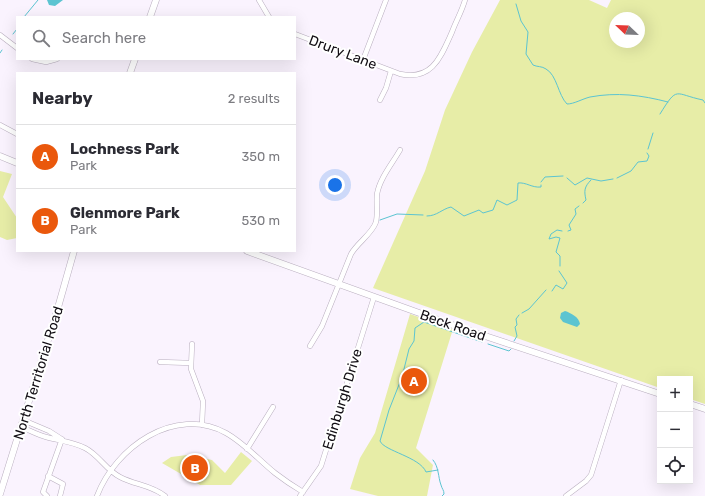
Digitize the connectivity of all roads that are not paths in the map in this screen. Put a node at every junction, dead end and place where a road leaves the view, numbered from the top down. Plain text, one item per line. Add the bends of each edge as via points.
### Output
1 (156, 0) edge
2 (259, 0) edge
3 (386, 0) edge
4 (465, 0) edge
5 (150, 16) edge
6 (268, 16) edge
7 (296, 34) edge
8 (0, 35) edge
9 (16, 47) edge
10 (37, 60) edge
11 (53, 60) edge
12 (133, 60) edge
13 (363, 60) junction
14 (391, 71) junction
15 (130, 72) edge
16 (380, 100) dead end
17 (0, 125) edge
18 (16, 133) edge
19 (400, 150) dead end
20 (0, 156) edge
21 (16, 163) edge
22 (74, 252) edge
23 (250, 252) edge
24 (338, 285) junction
25 (374, 297) junction
26 (192, 344) dead end
27 (310, 346) dead end
28 (160, 362) dead end
29 (191, 362) junction
30 (620, 380) junction
31 (657, 393) edge
32 (693, 405) edge
33 (273, 407) dead end
34 (705, 409) edge
35 (23, 420) junction
36 (202, 426) junction
37 (21, 427) junction
38 (62, 439) junction
39 (246, 449) junction
40 (109, 471) junction
41 (48, 476) junction
42 (0, 494) edge
43 (301, 494) edge
44 (47, 496) edge
45 (60, 496) edge
46 (97, 496) edge
47 (165, 496) edge
48 (566, 496) edge

1 - 5 main road
2 - 6 street
3 - 13 street
4 - 14 street, Drury Lane via 441,55 433,67 411,76
7 - 13 street, Drury Lane
8 - 9 street
10 - 11 street
12 - 15 main road
13 - 14 street, Drury Lane
14 - 16 street
17 - 18 street
19 - 24 street via 380,184 376,221 372,229 356,245
20 - 21 main road
22 - 35 main road, North Territorial Road
23 - 24 main road, Beck Road
24 - 25 main road, Beck Road
24 - 27 street via 322,326
25 - 30 main road, Beck Road
25 - 43 street, Edinburgh Drive via 321,466
26 - 29 street
28 - 29 street
29 - 36 street via 193,376 203,401
30 - 31 main road, Beck Road
30 - 48 street via 591,475
32 - 34 main road
33 - 39 street
35 - 37 main road, North Territorial Road
35 - 38 street
36 - 39 street via 224,432
36 - 40 street via 175,427 150,435 127,451
37 - 38 street via 47,438
37 - 42 main road, North Territorial Road
38 - 40 street via 90,451
38 - 41 street
39 - 43 street
40 - 46 street
40 - 47 street via 150,487
41 - 44 street via 43,492
41 - 45 street via 63,484

